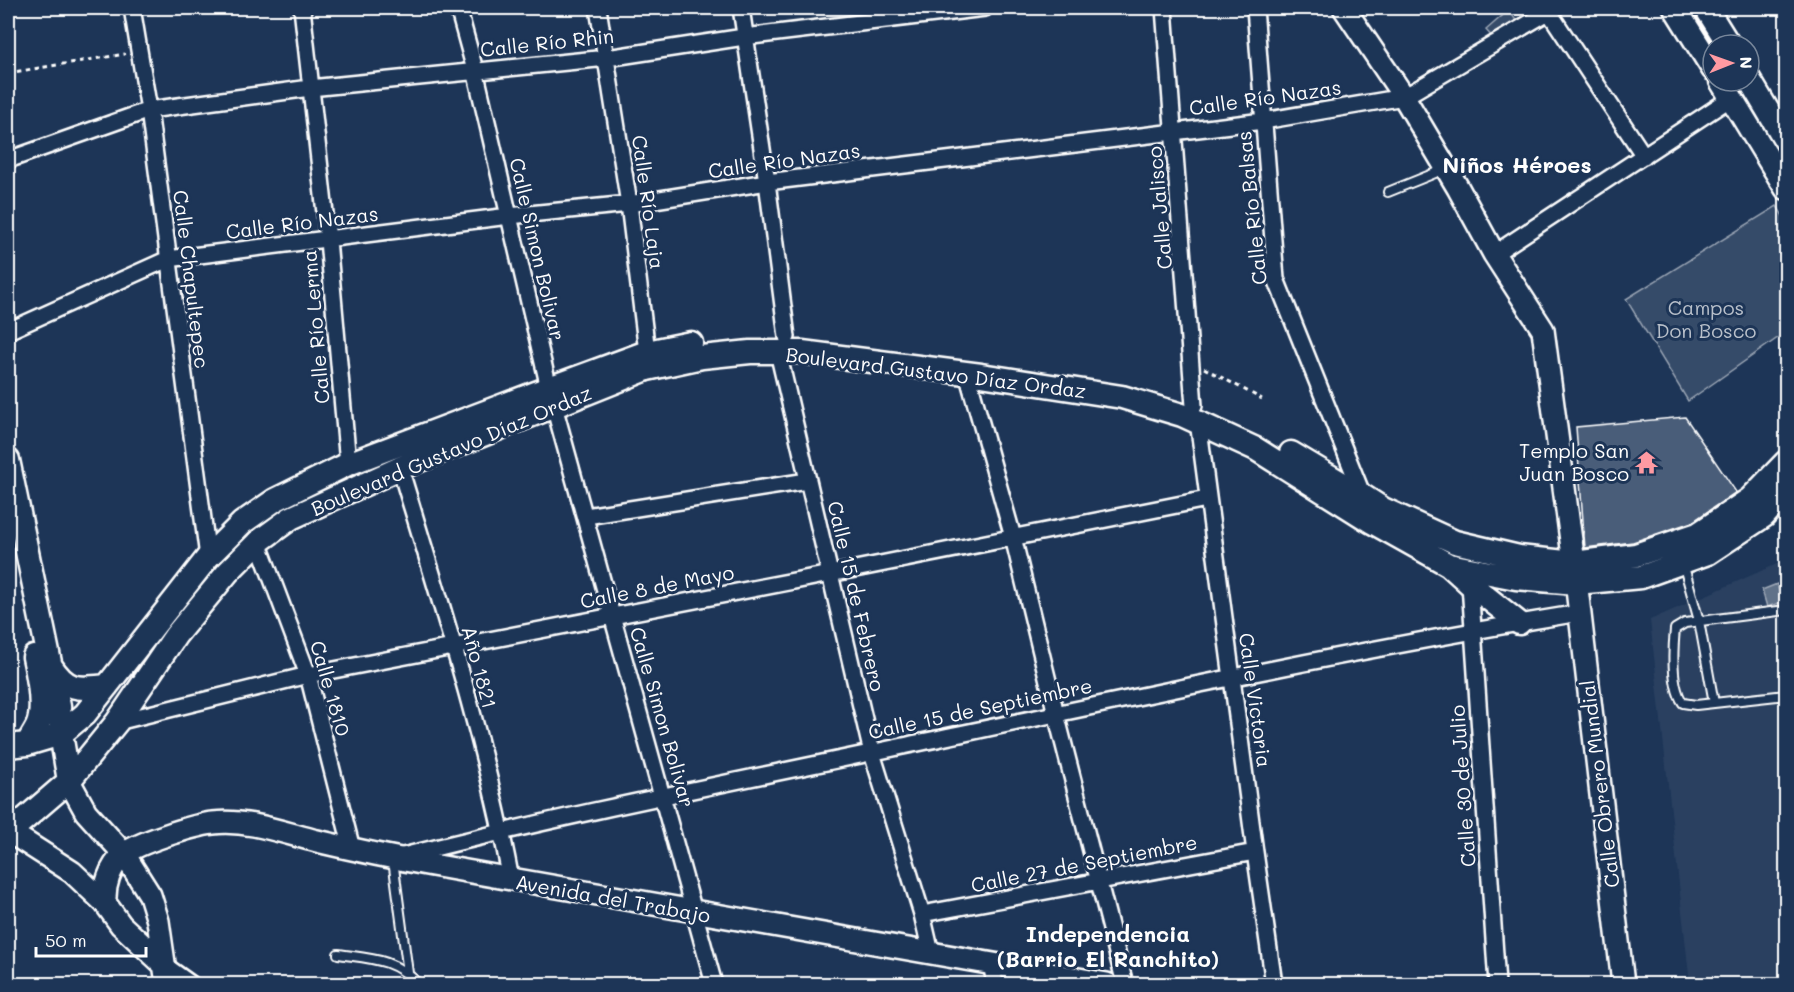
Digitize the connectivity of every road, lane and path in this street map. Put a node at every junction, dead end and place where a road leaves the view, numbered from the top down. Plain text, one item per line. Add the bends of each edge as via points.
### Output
1 (132, 8) edge
2 (302, 8) edge
3 (458, 8) edge
4 (598, 8) edge
5 (741, 8) edge
6 (985, 8) edge
7 (1164, 8) edge
8 (1255, 8) edge
9 (1344, 8) edge
10 (1675, 8) edge
11 (1706, 8) edge
12 (1552, 10) edge
13 (1722, 33) edge
14 (744, 37) junction
15 (1701, 50) edge
16 (139, 52) junction
17 (607, 58) junction
18 (475, 70) junction
19 (8, 73) edge
20 (310, 88) junction
21 (1722, 93) edge
22 (1728, 93) edge
23 (1757, 93) edge
24 (1404, 97) junction
25 (149, 110) junction
26 (1263, 121) junction
27 (1173, 131) junction
28 (1786, 141) edge
29 (1644, 156) junction
30 (8, 160) edge
31 (1447, 169) junction
32 (767, 182) junction
33 (1786, 188) edge
34 (1388, 192) dead end
35 (629, 204) junction
36 (509, 216) junction
37 (328, 240) junction
38 (1494, 254) junction
39 (168, 260) junction
40 (8, 331) edge
41 (782, 345) junction
42 (647, 352) junction
43 (1192, 361) junction
44 (967, 373) junction
45 (552, 397) junction
46 (1262, 399) dead end
47 (1196, 413) junction
48 (8, 460) edge
49 (1786, 462) edge
50 (348, 464) junction
51 (400, 468) junction
52 (807, 481) junction
53 (1786, 491) edge
54 (1363, 496) junction
55 (1207, 499) junction
56 (586, 516) junction
57 (8, 535) edge
58 (1013, 537) junction
59 (258, 542) junction
60 (208, 556) junction
61 (1683, 562) junction
62 (1449, 565) junction
63 (1575, 573) junction
64 (830, 574) junction
65 (1470, 584) junction
66 (1786, 610) edge
67 (1579, 613) junction
68 (613, 616) junction
69 (1699, 621) junction
70 (1519, 622) junction
71 (1472, 630) junction
72 (454, 646) junction
73 (51, 666) junction
74 (308, 675) junction
75 (1232, 678) junction
76 (107, 686) junction
77 (1786, 695) edge
78 (1714, 703) junction
79 (1056, 714) junction
80 (117, 722) junction
81 (61, 734) junction
82 (17, 745) edge
83 (872, 753) junction
84 (69, 781) junction
85 (663, 796) junction
86 (8, 828) edge
87 (502, 831) junction
88 (8, 833) edge
89 (352, 849) junction
90 (1255, 852) junction
91 (124, 854) junction
92 (393, 858) junction
93 (511, 880) junction
94 (1098, 883) junction
95 (150, 895) junction
96 (105, 903) junction
97 (696, 913) junction
98 (922, 914) junction
99 (121, 925) junction
100 (931, 953) junction
101 (338, 954) dead end
102 (991, 963) junction
103 (165, 974) edge
104 (408, 974) junction
105 (191, 984) edge
106 (419, 984) edge
107 (714, 984) edge
108 (995, 984) edge
109 (1107, 984) edge
110 (1125, 984) edge
111 (1274, 984) edge
112 (1497, 984) edge
113 (1623, 984) edge

1 - 16 street, Calle Chapultepec
2 - 20 street, Calle Río Lerma
3 - 18 street, Calle Simon Bolivar
4 - 17 street, Calle Río Laja
5 - 14 street, Calle 15 de Febrero
6 - 14 street, Calle Río Rhin
7 - 27 street, Calle Jalisco
8 - 26 street, Calle Río Balsas
9 - 24 street, Calle Obrero Mundial
10 - 15 main road
11 - 13 main road
12 - 24 street, Calle Río Nazas
12 - 29 street
14 - 17 street, Calle Río Rhin
14 - 32 street, Calle 15 de Febrero
16 - 19 path
16 - 25 street, Calle Chapultepec
17 - 18 street, Calle Río Rhin
17 - 35 street, Calle Río Laja
18 - 20 street, Calle Río Rhin
18 - 36 street, Calle Simon Bolivar
20 - 25 street, Calle Río Rhin
20 - 37 street, Calle Río Lerma
21 - 29 street
22 - 33 main road
23 - 28 main road
24 - 26 street, Calle Río Nazas
24 - 31 street, Calle Obrero Mundial
25 - 30 street, Calle Río Rhin
25 - 39 street, Calle Chapultepec
26 - 27 street, Calle Río Nazas
26 - 54 street, Calle Río Balsas via 1276,279
27 - 32 street, Calle Río Nazas
27 - 43 street, Calle Jalisco
29 - 38 street
31 - 34 lane
31 - 38 street, Calle Obrero Mundial
32 - 35 street, Calle Río Nazas
32 - 41 street, Calle 15 de Febrero
35 - 36 street, Calle Río Nazas
35 - 42 street, Calle Río Laja
36 - 37 street, Calle Río Nazas
36 - 45 street, Calle Simon Bolivar
37 - 39 street, Calle Río Nazas
37 - 50 street, Calle Río Lerma
38 - 63 street, Calle Obrero Mundial via 1543,330
39 - 40 street, Calle Río Nazas
39 - 60 street, Calle Chapultepec
41 - 42 main road, Boulevard Gustavo Díaz Ordaz via 744,338
41 - 44 main road, Boulevard Gustavo Díaz Ordaz via 802,352
41 - 45 main road, Boulevard Gustavo Díaz Ordaz via 647,369
41 - 47 main road, Boulevard Gustavo Díaz Ordaz via 803,337 975,358 1112,382
41 - 52 street, Calle 15 de Febrero
42 - 45 main road, Boulevard Gustavo Díaz Ordaz
43 - 46 path
43 - 47 street, Calle Jalisco
44 - 47 main road, Boulevard Gustavo Díaz Ordaz via 1122,397
44 - 58 street
45 - 50 main road, Boulevard Gustavo Díaz Ordaz
45 - 51 main road, Boulevard Gustavo Díaz Ordaz
45 - 56 street, Calle Simon Bolivar
47 - 54 main road, Boulevard Gustavo Díaz Ordaz via 1260,435
47 - 55 street, Calle Victoria
47 - 62 main road, Boulevard Gustavo Díaz Ordaz
48 - 73 main road
49 - 63 main road, Boulevard Gustavo Díaz Ordaz via 1750,499 1698,534
50 - 60 main road, Boulevard Gustavo Díaz Ordaz via 275,500 242,523
51 - 59 main road, Boulevard Gustavo Díaz Ordaz via 291,518
51 - 72 street, Año 1821
52 - 56 street
52 - 64 street, Calle 15 de Febrero
53 - 61 main road, Boulevard Gustavo Díaz Ordaz via 1764,516 1708,553
54 - 63 main road, Boulevard Gustavo Díaz Ordaz via 1455,542
55 - 58 street, Calle 8 de Mayo
55 - 75 street, Calle Victoria
56 - 68 street, Calle Simon Bolivar
57 - 82 main road via 38,675 40,704 38,726
58 - 64 street, Calle 8 de Mayo
58 - 79 street
59 - 74 street, Calle 1810
59 - 80 main road, Boulevard Gustavo Díaz Ordaz via 176,635
60 - 76 main road, Boulevard Gustavo Díaz Ordaz
61 - 63 main road, Boulevard Gustavo Díaz Ordaz via 1641,577
61 - 69 lane
62 - 63 main road, Boulevard Gustavo Díaz Ordaz via 1516,578
62 - 65 main road
63 - 67 street, Calle Obrero Mundial
64 - 68 street, Calle 8 de Mayo
64 - 83 street, Calle 15 de Febrero
65 - 70 main road
65 - 71 street, Calle 30 de Julio
66 - 69 lane
67 - 70 street, Calle 15 de Septiembre
67 - 113 street, Calle Obrero Mundial
68 - 72 street, Calle 8 de Mayo
68 - 85 street, Calle Simon Bolivar
69 - 78 lane
69 - 78 lane via 1675,628 1676,694 1683,703
70 - 71 street, Calle 15 de Septiembre
71 - 75 street, Calle 15 de Septiembre
71 - 112 street, Calle 30 de Julio
72 - 74 street, Calle 8 de Mayo
72 - 87 street, Año 1821
73 - 76 main road via 72,687
73 - 81 main road
74 - 80 street, Calle 8 de Mayo
74 - 89 street, Calle 1810
75 - 79 street, Calle 15 de Septiembre
75 - 90 street, Calle Victoria
76 - 81 main road, Boulevard Gustavo Díaz Ordaz via 85,714
77 - 78 lane
79 - 83 street, Calle 15 de Septiembre
79 - 94 street
80 - 84 main road, Boulevard Gustavo Díaz Ordaz
81 - 82 main road, Boulevard Gustavo Díaz Ordaz
81 - 84 main road
83 - 85 street, Calle 15 de Septiembre
83 - 98 street, Calle 15 de Febrero
84 - 86 main road, Boulevard Gustavo Díaz Ordaz via 19,824
84 - 91 street via 86,812
85 - 87 street, Calle 15 de Septiembre
85 - 97 street, Calle Simon Bolivar
87 - 92 street, Calle 15 de Septiembre
87 - 93 street, Año 1821
88 - 96 street via 72,872
89 - 91 street, Avenida del Trabajo via 258,826 213,823 153,840
89 - 92 street, Avenida del Trabajo
90 - 94 street, Calle 27 de Septiembre
90 - 111 street, Calle Victoria
91 - 95 street
91 - 96 street via 108,878
92 - 93 street, Avenida del Trabajo
92 - 104 lane
93 - 97 street, Avenida del Trabajo
94 - 98 street, Calle 27 de Septiembre
94 - 110 street
95 - 99 street via 137,919
95 - 103 street via 158,921
96 - 99 street
97 - 100 street, Avenida del Trabajo
97 - 107 street, Calle Simon Bolivar
98 - 100 street, Calle 15 de Febrero
99 - 103 street
100 - 102 street, Avenida del Trabajo
101 - 104 lane via 386,962
102 - 108 street
102 - 109 street, Avenida del Trabajo
103 - 105 street
104 - 106 lane

